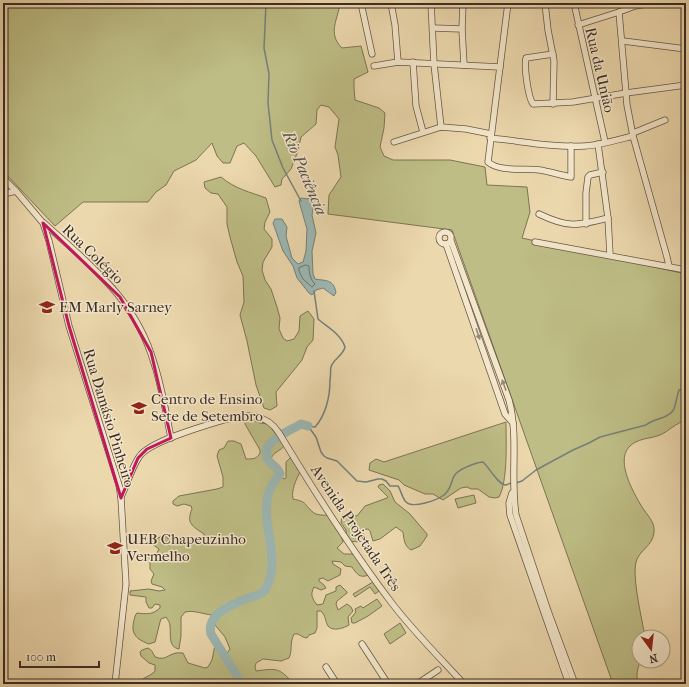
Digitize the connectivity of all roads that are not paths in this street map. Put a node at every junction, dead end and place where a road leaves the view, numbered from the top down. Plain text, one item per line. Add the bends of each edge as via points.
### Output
1 (361, 3) edge
2 (391, 3) edge
3 (431, 3) edge
4 (463, 3) edge
5 (508, 3) edge
6 (545, 3) edge
7 (574, 3) edge
8 (652, 3) edge
9 (681, 3) edge
10 (686, 3) edge
11 (620, 12) junction
12 (578, 25) junction
13 (433, 28) junction
14 (462, 29) junction
15 (623, 41) junction
16 (686, 49) edge
17 (372, 54) dead end
18 (553, 54) junction
19 (398, 62) junction
20 (413, 62) junction
21 (434, 64) junction
22 (464, 65) junction
23 (374, 66) dead end
24 (500, 67) junction
25 (686, 85) edge
26 (626, 92) junction
27 (594, 99) junction
28 (553, 104) junction
29 (665, 120) dead end
30 (441, 127) junction
31 (422, 132) junction
32 (633, 135) junction
33 (490, 136) junction
34 (394, 142) dead end
35 (604, 142) junction
36 (598, 144) junction
37 (570, 146) junction
38 (603, 172) junction
39 (3, 178) edge
40 (686, 184) edge
41 (16, 191) junction
42 (3, 194) edge
43 (686, 196) edge
44 (539, 214) dead end
45 (608, 218) junction
46 (43, 223) junction
47 (586, 224) junction
48 (535, 242) dead end
49 (448, 243) dead end
50 (610, 255) junction
51 (668, 266) junction
52 (686, 270) edge
53 (171, 438) junction
54 (121, 498) junction
55 (362, 644) dead end
56 (326, 667) dead end
57 (438, 670) dead end
58 (569, 676) junction
59 (115, 684) edge
60 (337, 684) edge
61 (388, 684) edge
62 (417, 684) edge
63 (464, 684) edge
64 (569, 684) edge
65 (575, 684) edge

1 - 17 street
2 - 19 street
3 - 13 street
4 - 14 street
5 - 24 street
6 - 18 street
7 - 12 street, Rua da União
8 - 11 street
9 - 10 street
11 - 12 street
11 - 15 street
12 - 27 street, Rua da União
13 - 14 street
13 - 21 street
14 - 22 street
15 - 16 street
15 - 26 street
18 - 28 street
18 - 28 street via 526,58 532,102
19 - 20 street
19 - 23 street
20 - 21 street
20 - 31 street via 415,101
21 - 22 street
21 - 30 street
22 - 24 street
24 - 33 street
25 - 26 street
26 - 27 street
26 - 32 street
27 - 28 street
27 - 35 street, Rua da União
29 - 32 street
30 - 31 street
30 - 33 street via 466,129
31 - 34 street
32 - 35 street
32 - 51 street
33 - 37 street
33 - 37 street via 487,160 489,164 540,170 571,177
35 - 36 street
36 - 37 street
36 - 38 street
38 - 45 street
38 - 47 street via 588,177
39 - 41 street, Rua Damásio Pinheiro
40 - 43 street
41 - 42 street
41 - 46 street, Rua Damásio Pinheiro
44 - 47 street via 560,223
45 - 47 street
45 - 50 street
46 - 53 street, Rua Colégio via 114,291 133,316 155,363
46 - 54 street, Rua Damásio Pinheiro via 69,326 116,474
48 - 50 street
49 - 58 street via 509,400 513,423 516,515 530,568
50 - 51 street
51 - 52 street
53 - 54 street, Avenida Projetada Três via 141,454
53 - 63 street, Avenida Projetada Três via 235,417 253,416 267,420 279,433 345,538 391,602
54 - 59 street, Rua Damásio Pinheiro via 126,584
55 - 61 street
56 - 60 street
57 - 62 street
58 - 64 street
58 - 65 street

